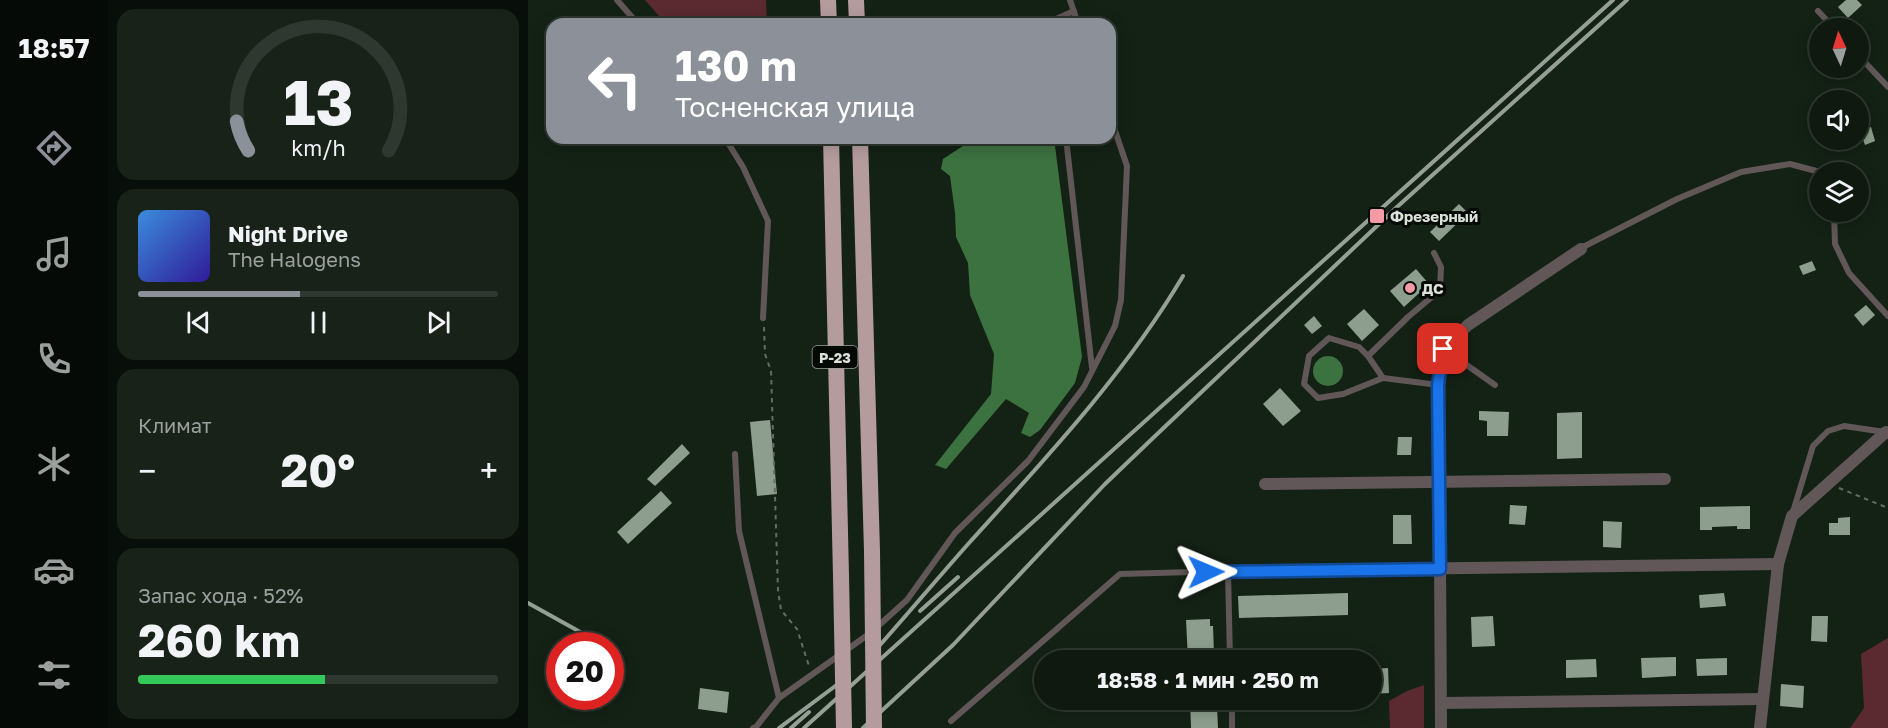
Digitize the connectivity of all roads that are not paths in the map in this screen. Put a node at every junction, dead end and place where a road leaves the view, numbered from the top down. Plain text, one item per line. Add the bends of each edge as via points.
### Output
1 (617, 0) edge
2 (828, 0) edge
3 (856, 0) edge
4 (1070, 0) edge
5 (1074, 11) junction
6 (1818, 11) dead end
7 (633, 18) edge
8 (829, 18) edge
9 (857, 18) edge
10 (1059, 18) edge
11 (1076, 18) edge
12 (1825, 18) edge
13 (1869, 67) edge
14 (1888, 87) edge
15 (1116, 134) edge
16 (729, 144) edge
17 (831, 144) edge
18 (860, 144) edge
19 (1067, 144) edge
20 (1809, 169) edge
21 (1834, 222) edge
22 (1581, 249) joint
23 (1434, 253) dead end
24 (1888, 316) edge
25 (763, 318) road end
26 (1443, 349) junction
27 (1368, 356) junction
28 (1092, 369) junction
29 (1383, 378) junction
30 (1438, 385) junction
31 (1496, 386) dead end
32 (1887, 432) edge
33 (735, 454) dead end
34 (1665, 479) dead end
35 (1439, 482) junction
36 (1265, 484) dead end
37 (1791, 516) junction
38 (1778, 564) junction
39 (1440, 569) junction
40 (1228, 572) junction
41 (1230, 650) edge
42 (780, 698) junction
43 (1763, 699) junction
44 (1441, 703) junction
45 (1232, 710) edge
46 (951, 721) dead end
47 (753, 728) edge
48 (844, 728) edge
49 (874, 728) edge
50 (1232, 728) edge
51 (1441, 728) edge
52 (1760, 728) edge

1 - 7 lane
2 - 8 highway
3 - 9 highway
4 - 5 lane
5 - 10 lane
5 - 11 lane
6 - 12 lane
13 - 14 lane
15 - 28 lane via 1127,166 1121,300 1115,326
16 - 25 lane via 768,221
17 - 48 highway, Р-23, bridge
18 - 49 highway, Р-23, bridge
19 - 28 lane
20 - 22 lane via 1790,164 1741,172 1677,199
21 - 24 lane via 1835,244 1850,273
22 - 26 street via 1468,325
23 - 27 lane via 1441,267 1440,290
26 - 30 street
26 - 31 lane
27 - 29 lane
27 - 29 lane via 1359,346 1329,338 1309,356 1304,384 1318,398 1343,394
28 - 42 lane via 1084,387 1028,461 955,533 907,600 869,634
29 - 30 lane
30 - 35 street
32 - 37 street
32 - 37 lane via 1844,426 1828,431 1813,446
33 - 42 lane via 739,531
34 - 35 street
35 - 36 street
35 - 39 street
37 - 38 street
38 - 39 street
38 - 43 street
39 - 40 street
39 - 44 street
40 - 41 lane
40 - 46 lane via 1120,574
42 - 47 lane
43 - 44 street
43 - 52 street
44 - 51 street
45 - 50 lane

